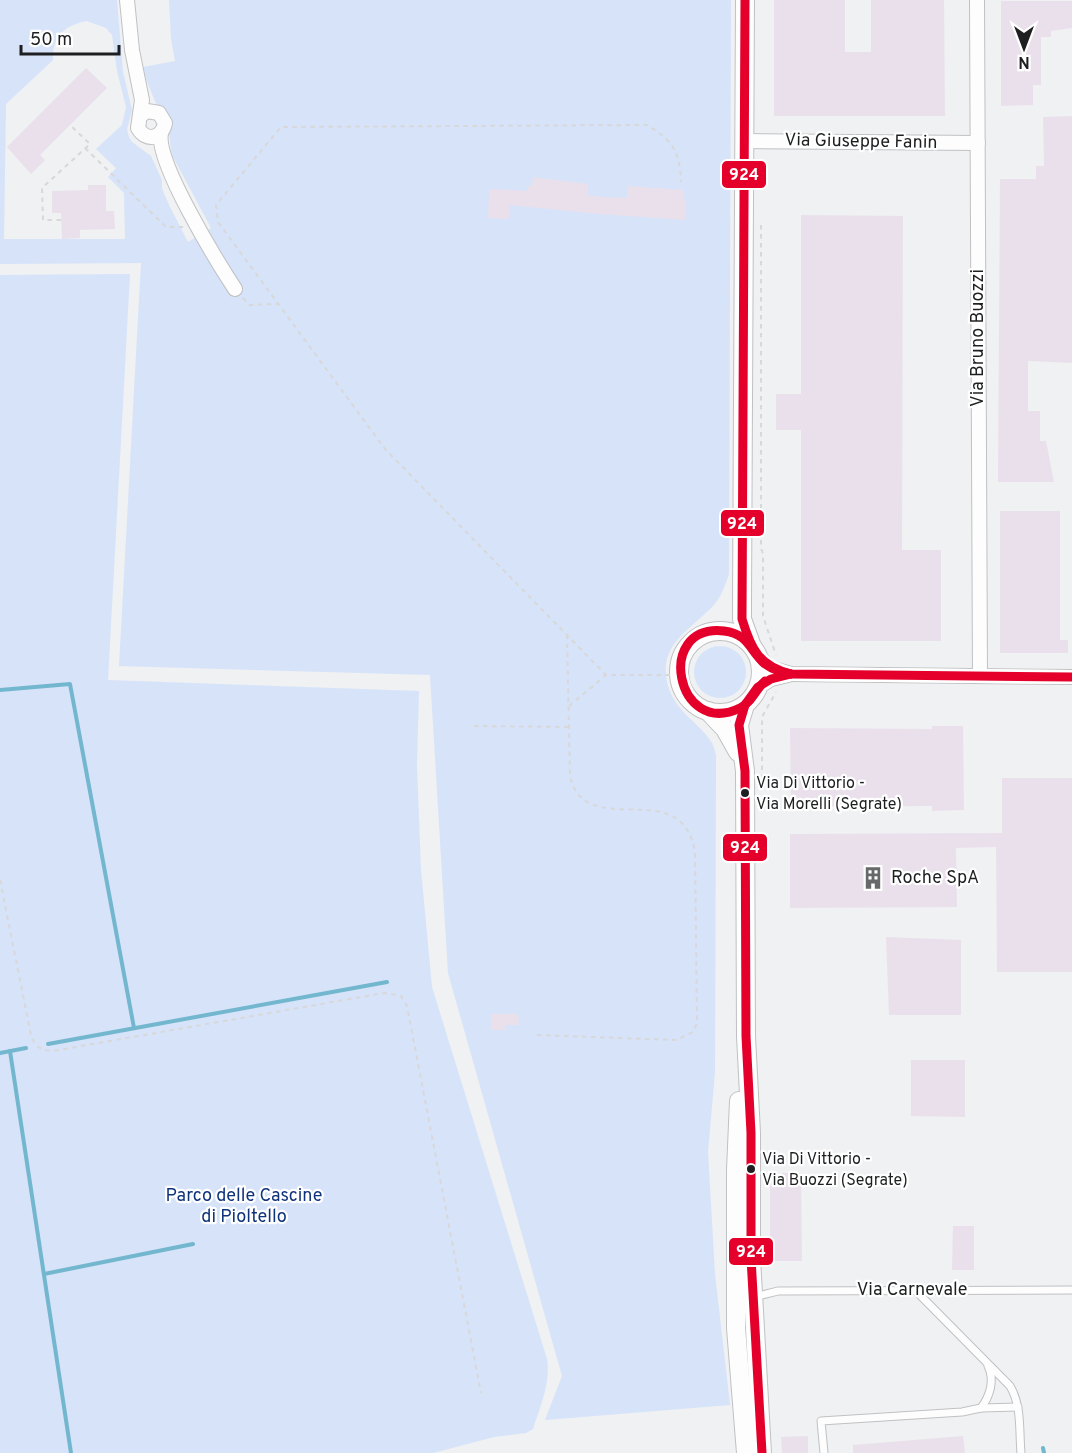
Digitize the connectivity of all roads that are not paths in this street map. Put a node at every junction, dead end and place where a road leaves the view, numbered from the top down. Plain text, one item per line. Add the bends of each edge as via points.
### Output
1 (127, 0) edge
2 (745, 0) edge
3 (977, 0) edge
4 (141, 96) junction
5 (156, 111) junction
6 (140, 116) junction
7 (154, 135) junction
8 (745, 141) junction
9 (978, 143) junction
10 (235, 289) road end
11 (743, 579) junction
12 (706, 633) junction
13 (755, 651) junction
14 (783, 674) junction
15 (980, 676) junction
16 (1072, 677) edge
17 (758, 687) junction
18 (745, 705) junction
19 (708, 711) junction
20 (745, 771) junction
21 (746, 1036) junction
22 (915, 1290) junction
23 (1072, 1290) edge
24 (753, 1297) junction
25 (746, 1316) dead end
26 (745, 1335) dead end
27 (987, 1363) junction
28 (1018, 1407) junction
29 (981, 1408) junction
30 (746, 1453) edge
31 (762, 1453) edge
32 (824, 1453) edge
33 (1021, 1453) edge

1 - 4 street
2 - 8 main road
3 - 9 street, Via Bruno Buozzi
4 - 5 street
4 - 6 street
5 - 6 street
5 - 7 street via 165,123
6 - 7 street via 138,128 142,134
7 - 10 street via 198,227
8 - 9 street, Via Giuseppe Fanin
8 - 11 main road
9 - 15 street, Via Bruno Buozzi
11 - 12 main road via 726,616
11 - 13 main road via 742,619
12 - 13 main road via 728,631 742,637
12 - 19 main road via 684,651 679,675 689,698
13 - 14 street via 765,664
13 - 17 main road via 761,670
14 - 15 street
14 - 17 street
15 - 16 street
17 - 18 main road
18 - 19 main road via 718,713
18 - 20 main road via 739,725
19 - 20 main road via 725,729
20 - 21 main road
21 - 24 main road
21 - 30 main road via 737,1136 735,1258 736,1341
22 - 23 lane, Via Carnevale
22 - 24 lane, Via Carnevale via 777,1291
22 - 27 lane
24 - 25 lane
24 - 31 main road
26 - 30 lane via 751,1440
27 - 28 lane via 1010,1386
27 - 29 lane via 991,1386
28 - 29 lane
28 - 33 lane
29 - 32 lane via 821,1421

